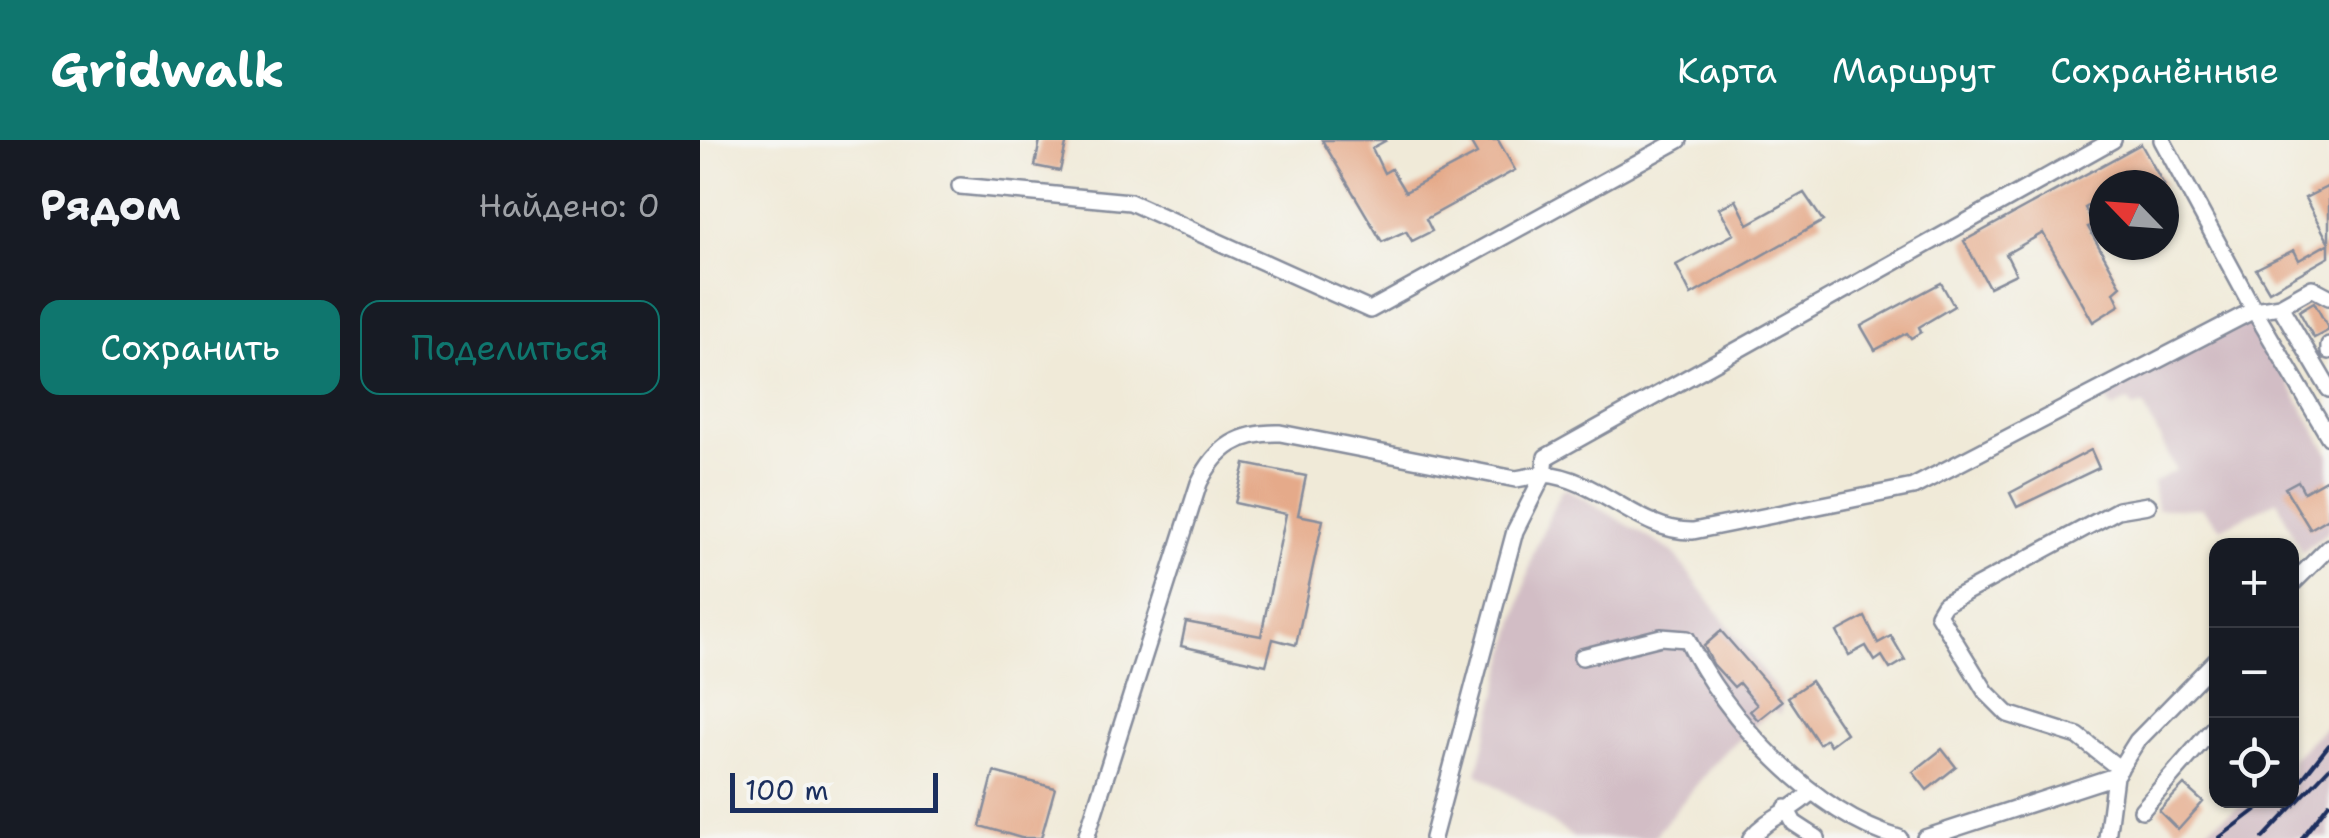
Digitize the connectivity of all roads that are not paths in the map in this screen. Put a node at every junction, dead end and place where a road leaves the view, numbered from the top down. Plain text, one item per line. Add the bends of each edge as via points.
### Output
1 (1679, 140) edge
2 (2113, 140) edge
3 (2162, 140) edge
4 (960, 186) dead end
5 (2329, 297) edge
6 (2280, 306) junction
7 (2254, 310) junction
8 (2329, 389) edge
9 (2329, 437) edge
10 (1544, 474) junction
11 (2148, 505) dead end
12 (2329, 547) edge
13 (2299, 577) edge
14 (1582, 658) dead end
15 (2209, 667) edge
16 (2209, 732) edge
17 (2118, 773) junction
18 (1812, 791) junction
19 (1786, 808) junction
20 (2142, 810) dead end
21 (1758, 834) edge
22 (1086, 838) edge
23 (1433, 838) edge
24 (1817, 838) edge
25 (1899, 838) edge
26 (1925, 838) edge
27 (2107, 838) edge

1 - 4 street via 1370,310 1130,202
2 - 10 street via 1546,457
3 - 7 street
5 - 6 street via 2312,288
6 - 7 street
6 - 8 street
7 - 9 street
7 - 10 street via 1914,487 1670,532 1568,476
10 - 22 street via 1516,480 1280,433 1248,432 1212,456
10 - 23 street via 1515,531
11 - 17 street via 2118,510 1944,604 1938,614 1986,692 2008,714 2078,736
12 - 13 street
14 - 18 street via 1661,638 1687,639 1761,744
15 - 17 street via 2138,741
16 - 20 street
17 - 26 street
17 - 27 street
18 - 19 street
18 - 25 street via 1868,829
19 - 21 street
19 - 24 street

